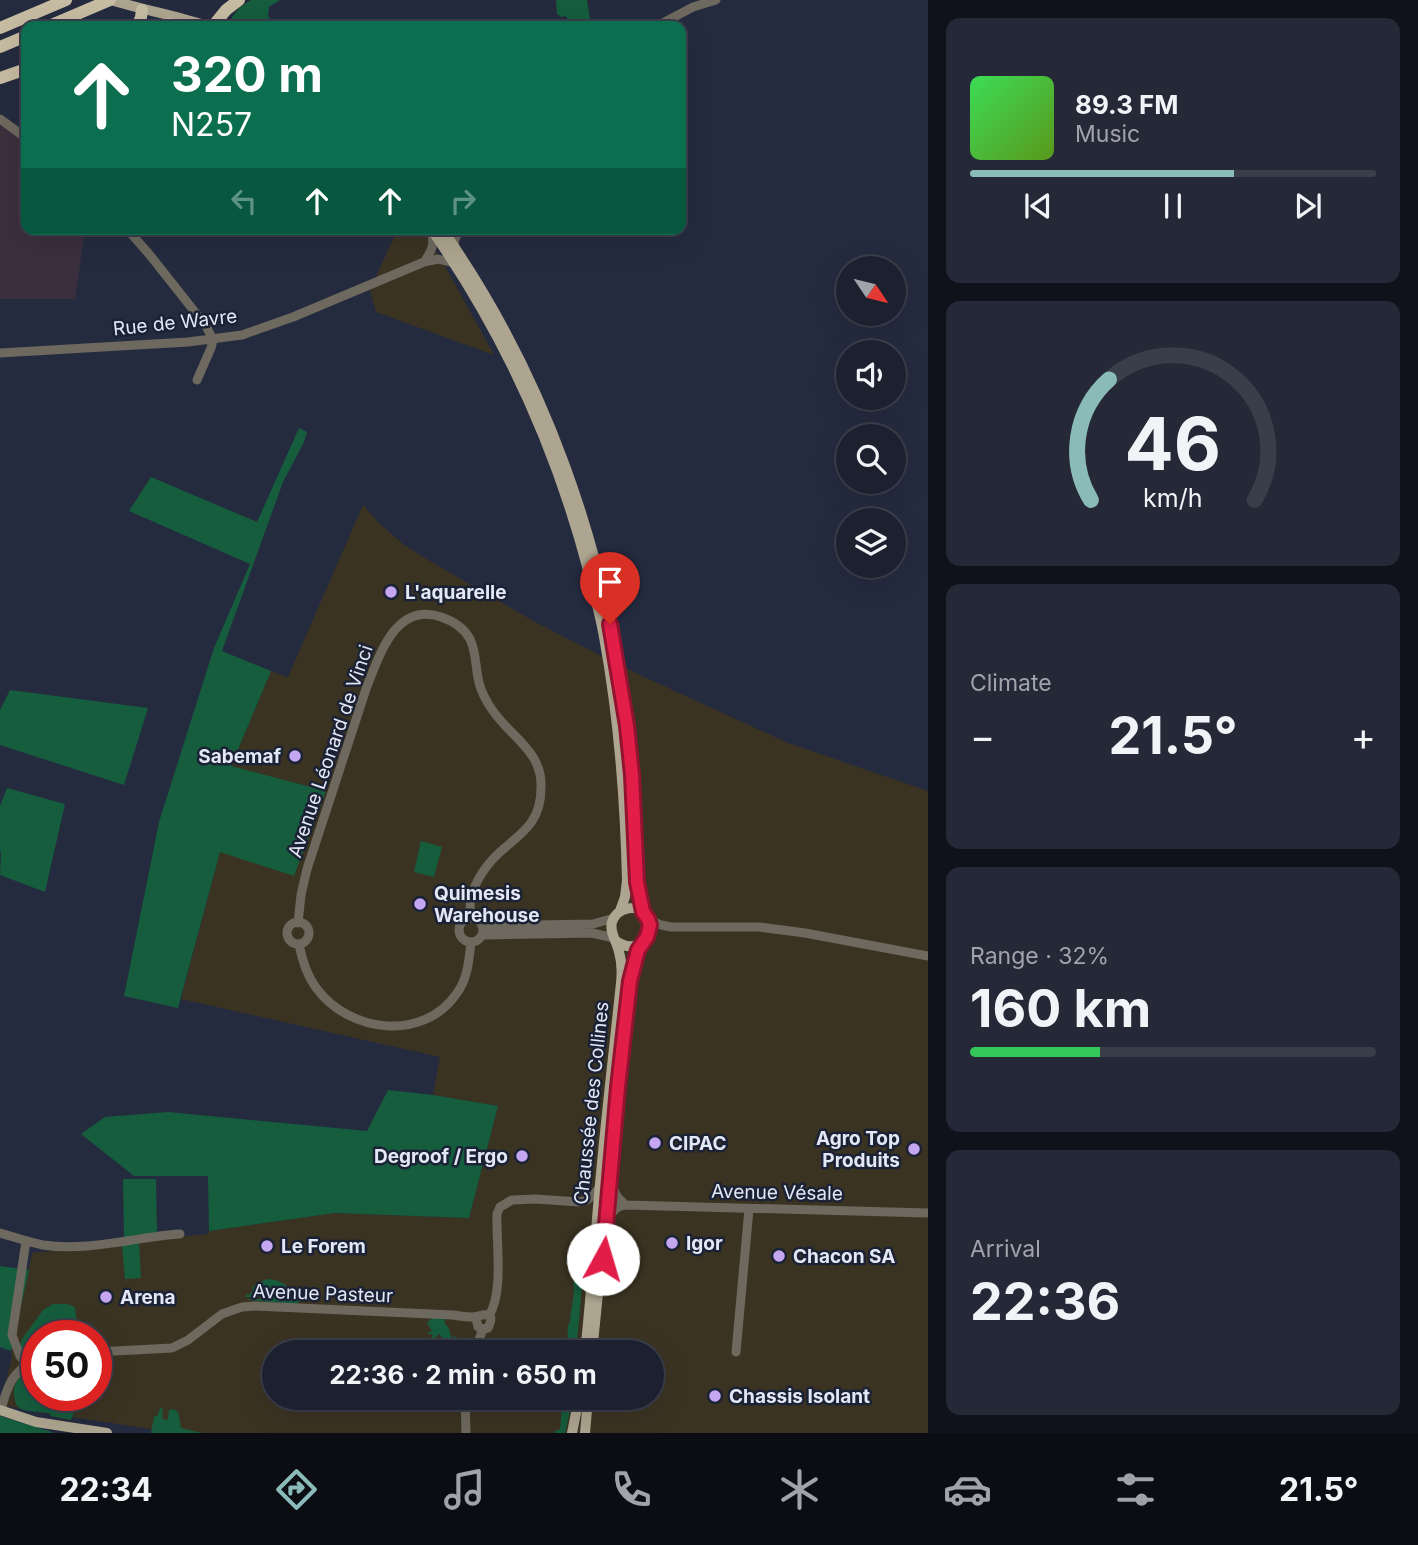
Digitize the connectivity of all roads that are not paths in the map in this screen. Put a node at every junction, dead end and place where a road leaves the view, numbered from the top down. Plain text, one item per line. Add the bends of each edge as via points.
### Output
1 (66, 0) edge
2 (111, 0) edge
3 (239, 0) edge
4 (716, 0) edge
5 (226, 10) junction
6 (147, 17) edge
7 (60, 21) edge
8 (167, 21) edge
9 (174, 21) edge
10 (217, 21) edge
11 (225, 21) edge
12 (666, 21) edge
13 (0, 28) edge
14 (21, 38) edge
15 (0, 47) edge
16 (21, 71) edge
17 (0, 78) edge
18 (0, 119) edge
19 (21, 134) edge
20 (132, 235) edge
21 (432, 235) edge
22 (437, 235) edge
23 (444, 235) edge
24 (456, 235) edge
25 (449, 247) junction
26 (424, 262) junction
27 (454, 263) junction
28 (213, 340) junction
29 (0, 353) edge
30 (197, 380) dead end
31 (609, 640) junction
32 (617, 915) junction
33 (645, 916) junction
34 (470, 918) junction
35 (298, 923) junction
36 (671, 927) junction
37 (482, 930) junction
38 (615, 939) junction
39 (645, 940) junction
40 (471, 942) junction
41 (299, 944) junction
42 (928, 956) edge
43 (615, 1110) junction
44 (600, 1187) junction
45 (579, 1202) junction
46 (626, 1205) junction
47 (749, 1209) junction
48 (928, 1213) edge
49 (0, 1233) edge
50 (180, 1234) dead end
51 (605, 1236) junction
52 (26, 1241) junction
53 (590, 1304) junction
54 (489, 1316) junction
55 (476, 1318) junction
56 (483, 1329) junction
57 (479, 1340) edge
58 (586, 1340) edge
59 (594, 1340) edge
60 (112, 1351) edge
61 (736, 1352) dead end
62 (21, 1357) edge
63 (21, 1370) edge
64 (0, 1410) edge
65 (465, 1410) edge
66 (577, 1410) edge
67 (587, 1410) edge
68 (55, 1429) edge
69 (107, 1433) edge
70 (466, 1433) edge
71 (572, 1433) edge
72 (585, 1433) edge

1 - 13 highway
2 - 6 main road
2 - 7 highway
3 - 5 highway
4 - 12 street
5 - 10 highway
5 - 11 highway
6 - 8 main road
6 - 9 main road
14 - 15 highway
16 - 17 highway
18 - 19 street
20 - 28 street
21 - 26 street via 432,250
22 - 25 main road
23 - 25 main road
24 - 25 street
25 - 27 main road
25 - 31 main road via 490,304 553,434 590,542
26 - 27 street, Rue de Wavre
26 - 28 street, Rue de Wavre via 271,326
27 - 31 main road via 510,362 544,436
28 - 29 street, Rue de Wavre
28 - 30 street
31 - 32 main road via 627,880
31 - 33 main road via 627,726 637,882
32 - 33 main road via 632,908
32 - 37 street via 593,924
32 - 38 main road via 611,928
33 - 36 street
33 - 39 main road via 650,925
34 - 35 street, Avenue Léonard de Vinci via 476,883 536,815 540,771 534,756 487,702 471,641 462,628 449,619 425,614 404,621 392,632 369,682 307,869
34 - 37 street via 479,920
34 - 40 street, Avenue Léonard de Vinci via 459,930 462,938
35 - 41 street, Avenue Léonard de Vinci via 309,932
35 - 41 street, Avenue Léonard de Vinci via 290,926 288,935
36 - 39 street
36 - 42 street via 771,929
37 - 38 street via 592,933
37 - 40 street via 479,939
38 - 39 main road via 626,946
38 - 44 main road, Chaussée des Collines via 622,975
39 - 43 main road, Chaussée des Collines via 630,981
40 - 41 street, Avenue Léonard de Vinci via 465,979 443,1009 426,1020 388,1026 354,1019 317,990
43 - 46 street via 613,1191
43 - 51 main road, Chaussée des Collines
44 - 45 street
44 - 53 main road, Chaussée des Collines
45 - 53 street via 594,1217 587,1291
45 - 54 street via 512,1200 500,1207 497,1290
46 - 47 street, Avenue Vésale
46 - 51 street via 613,1210
47 - 48 street, Avenue Vésale
47 - 61 street
49 - 52 street
50 - 52 street via 78,1246
51 - 59 main road, Chaussée des Collines
52 - 62 street via 12,1335
53 - 58 main road, Chaussée des Collines
54 - 55 street
54 - 56 street via 489,1326
55 - 56 street
55 - 60 street, Avenue Pasteur via 242,1307 222,1314 172,1348
56 - 57 street
63 - 64 street via 6,1390
64 - 68 main road
65 - 70 street
66 - 71 main road
67 - 72 main road
68 - 69 main road

